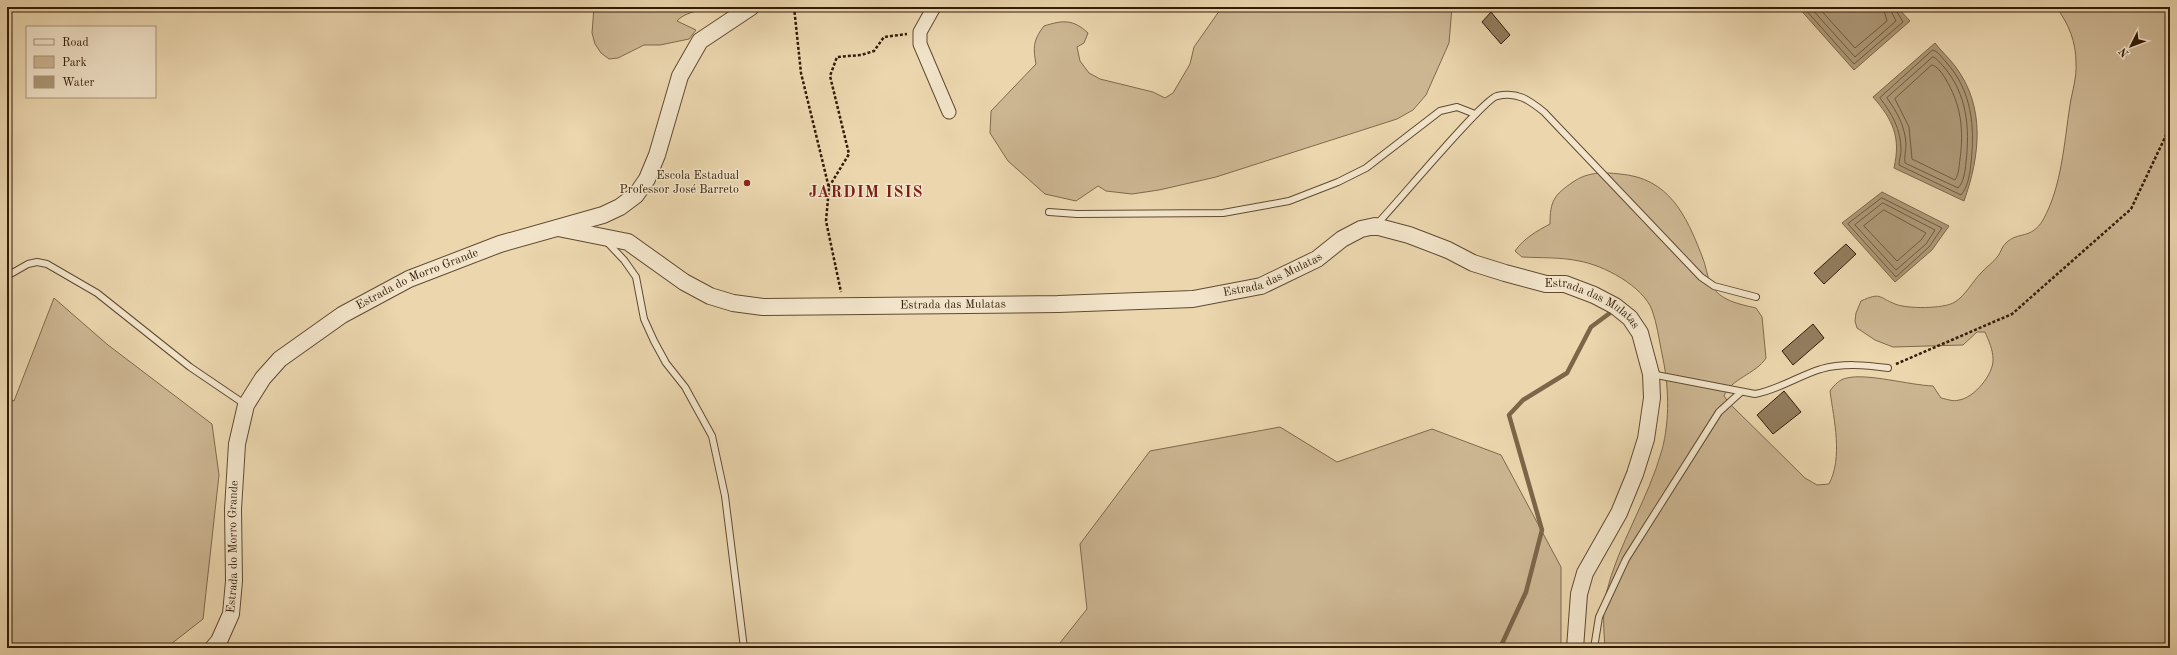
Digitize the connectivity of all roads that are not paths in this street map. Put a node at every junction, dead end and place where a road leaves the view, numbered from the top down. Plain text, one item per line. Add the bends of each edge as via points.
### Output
1 (751, 7) edge
2 (934, 7) edge
3 (949, 112) dead end
4 (1475, 114) junction
5 (1049, 212) dead end
6 (1375, 226) junction
7 (558, 228) junction
8 (602, 238) junction
9 (7, 276) edge
10 (1756, 297) dead end
11 (1888, 368) road end
12 (1651, 374) junction
13 (1740, 392) junction
14 (246, 405) junction
15 (213, 648) edge
16 (744, 648) edge
17 (1575, 648) edge
18 (1594, 648) edge

1 - 7 street, Estrada do Morro Grande via 700,41 680,76 657,155 647,179 636,195 603,215
2 - 3 street via 920,32 920,44
4 - 5 lane via 1457,107 1440,111 1366,168 1289,201 1223,213
4 - 6 lane
4 - 10 lane via 1495,96 1514,94 1527,98 1544,112 1701,277 1714,286
6 - 8 street, Estrada das Mulatas via 1361,229 1342,239 1317,259 1261,286 1193,299 1058,304 797,308 733,303 710,296 684,282 628,242
6 - 12 street, Estrada das Mulatas via 1409,235 1473,263 1546,284 1565,284 1608,302 1630,318 1640,333
7 - 8 street, Estrada das Mulatas
7 - 14 street, Estrada do Morro Grande via 500,244 409,279 342,315 280,359 262,378
8 - 16 lane via 624,260 636,277 644,319 654,341 666,363 686,387 712,436 725,496
9 - 14 lane via 28,264 47,264 97,293 190,367
11 - 13 lane via 1840,365 1820,370 1768,392
12 - 13 lane via 1717,385
12 - 17 street, Estrada das Mulatas via 1652,398 1646,439 1619,513 1585,573 1578,594
13 - 18 lane via 1719,412 1626,559 1599,617
14 - 15 street, Estrada do Morro Grande via 237,444 231,614 219,641

